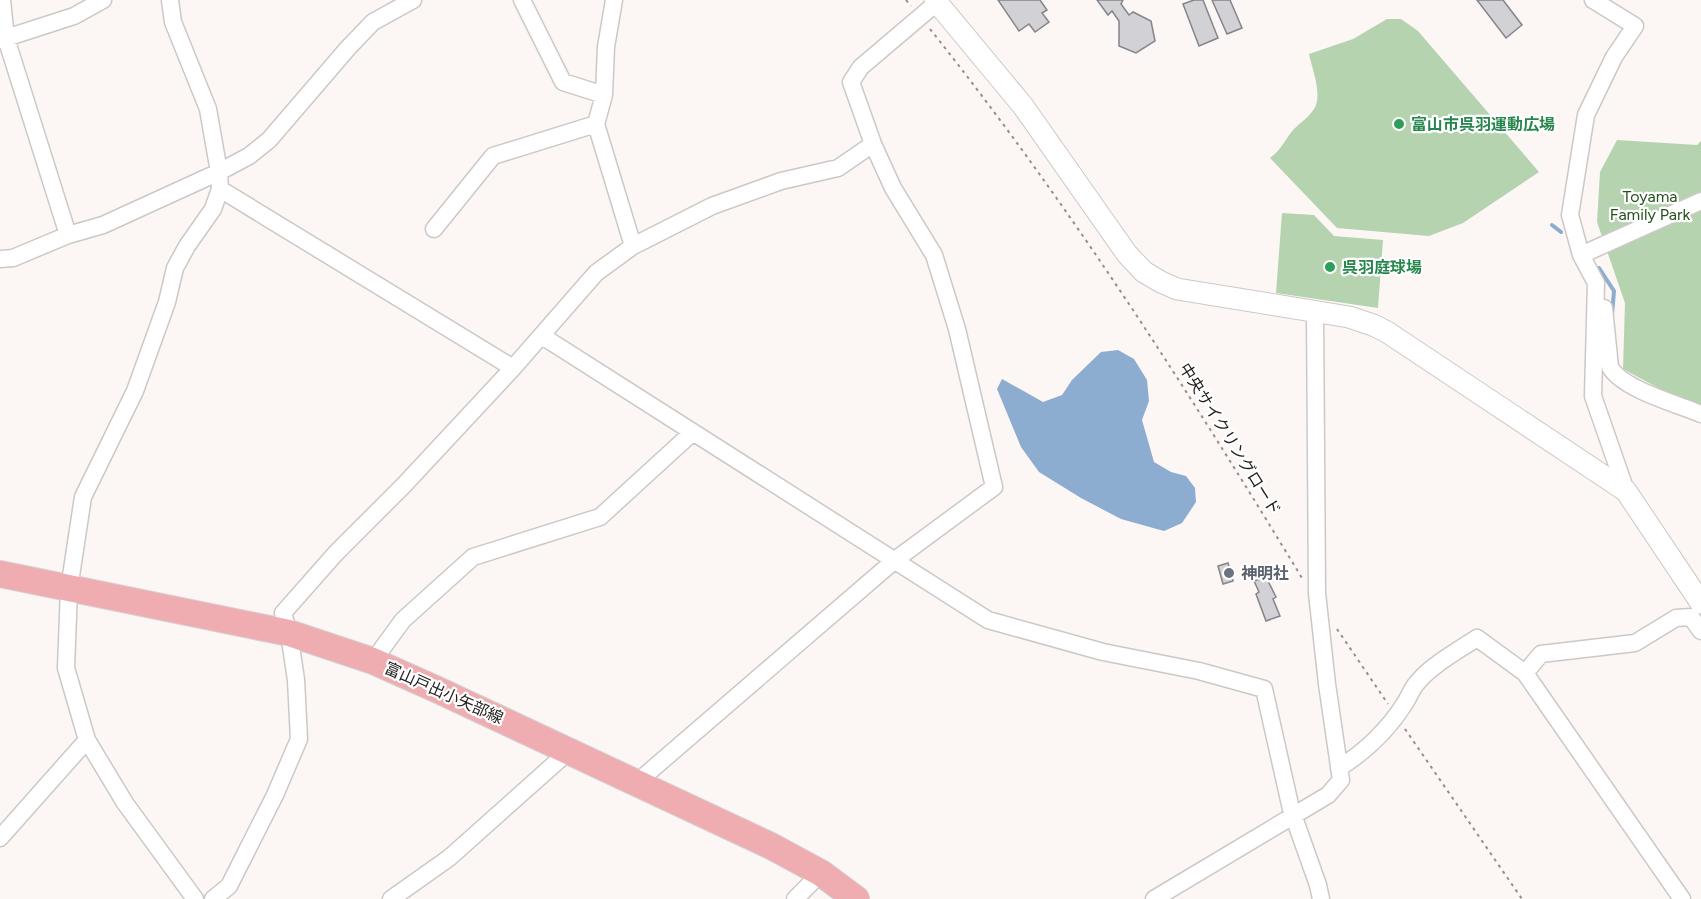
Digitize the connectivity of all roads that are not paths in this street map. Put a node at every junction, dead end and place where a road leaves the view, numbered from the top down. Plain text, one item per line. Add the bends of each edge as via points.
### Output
1 (2, 0) edge
2 (103, 0) edge
3 (170, 0) edge
4 (413, 0) edge
5 (522, 0) edge
6 (614, 0) edge
7 (1593, 0) edge
8 (938, 1) edge
9 (3, 39) edge
10 (604, 95) junction
11 (596, 124) junction
12 (873, 144) junction
13 (219, 172) junction
14 (220, 189) junction
15 (1701, 201) edge
16 (434, 230) dead end
17 (68, 235) junction
18 (633, 246) junction
19 (1581, 255) junction
20 (0, 260) edge
21 (1596, 283) junction
22 (1315, 312) junction
23 (542, 336) junction
24 (513, 368) junction
25 (1701, 414) edge
26 (693, 432) junction
27 (1626, 491) junction
28 (895, 560) junction
29 (0, 574) edge
30 (69, 589) junction
31 (1701, 603) edge
32 (1701, 631) edge
33 (289, 633) junction
34 (373, 661) junction
35 (1525, 673) junction
36 (87, 740) junction
37 (569, 751) junction
38 (1339, 768) junction
39 (635, 784) junction
40 (1294, 816) junction
41 (0, 838) edge
42 (821, 873) junction
43 (195, 899) edge
44 (213, 899) edge
45 (391, 899) edge
46 (795, 899) edge
47 (856, 899) edge
48 (1154, 899) edge
49 (1321, 899) edge
50 (1682, 899) edge

1 - 9 street
2 - 9 street via 74,16
3 - 13 street via 173,22 208,109
4 - 13 street via 373,22 269,140
5 - 10 street via 563,82
6 - 10 street
7 - 19 street via 1635,26 1614,57 1586,115 1570,215
8 - 12 street via 861,67 851,82
8 - 22 street via 1023,105 1127,254 1144,272 1192,292
9 - 17 street
10 - 11 street
11 - 16 street via 493,156
11 - 18 street
12 - 18 street via 838,168 780,181 712,206
12 - 28 street via 893,188 934,255 957,329 994,487
13 - 14 street
13 - 17 street via 103,225
14 - 24 street
14 - 30 street via 213,209 176,268 135,391 83,497
15 - 19 street
17 - 20 street
18 - 23 street via 596,273
19 - 21 street
21 - 25 street via 1603,301 1614,375
21 - 27 street via 1593,396
22 - 27 street via 1349,317 1387,332
22 - 38 street via 1318,602
23 - 24 street
23 - 26 street
24 - 33 street via 283,613
26 - 28 street
26 - 34 street via 600,517 473,557 403,620
27 - 31 street
28 - 39 street
28 - 40 street via 988,620 1103,652 1264,689
29 - 30 main road, 富山戸出小矢部線
30 - 33 main road, 富山戸出小矢部線
30 - 36 street via 66,668
32 - 35 street via 1691,617 1676,618 1635,643 1541,654
33 - 34 main road, 富山戸出小矢部線
33 - 44 street via 299,739 229,886
34 - 37 main road, 富山戸出小矢部線
35 - 38 street via 1477,638 1417,682 1381,736
35 - 50 street
36 - 41 street
36 - 43 street via 125,803
37 - 39 main road, 富山戸出小矢部線
37 - 45 street via 449,858
38 - 40 street via 1341,780 1328,795
39 - 42 main road, 富山戸出小矢部線
40 - 48 street
40 - 49 street
42 - 46 street
42 - 47 main road, 富山戸出小矢部線

